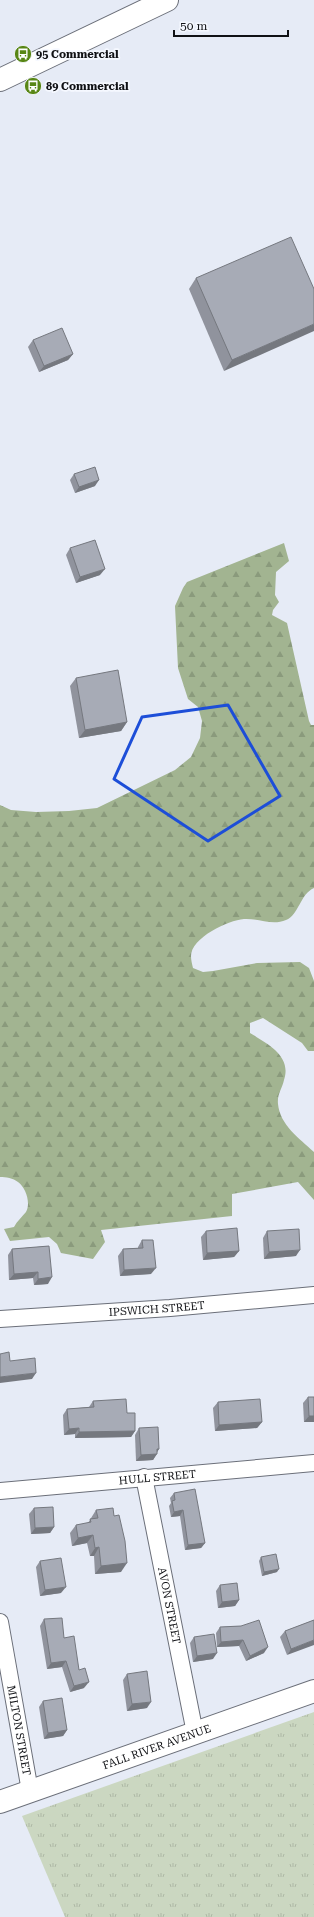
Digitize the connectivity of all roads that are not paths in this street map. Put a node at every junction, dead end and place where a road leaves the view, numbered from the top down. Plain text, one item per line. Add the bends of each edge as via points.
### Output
1 (167, 0) edge
2 (0, 80) edge
3 (314, 1295) edge
4 (0, 1319) edge
5 (314, 1463) edge
6 (144, 1477) junction
7 (0, 1491) edge
8 (0, 1622) edge
9 (314, 1691) edge
10 (195, 1733) junction
11 (30, 1791) junction
12 (0, 1802) edge

1 - 2 main road
3 - 4 street, IPSWICH STREET via 185,1307
5 - 6 street, HULL STREET
6 - 7 street, HULL STREET
6 - 10 street, AVON STREET
8 - 11 street, MILTON STREET
9 - 10 main road, FALL RIVER AVENUE
10 - 11 main road, FALL RIVER AVENUE
11 - 12 main road, FALL RIVER AVENUE

